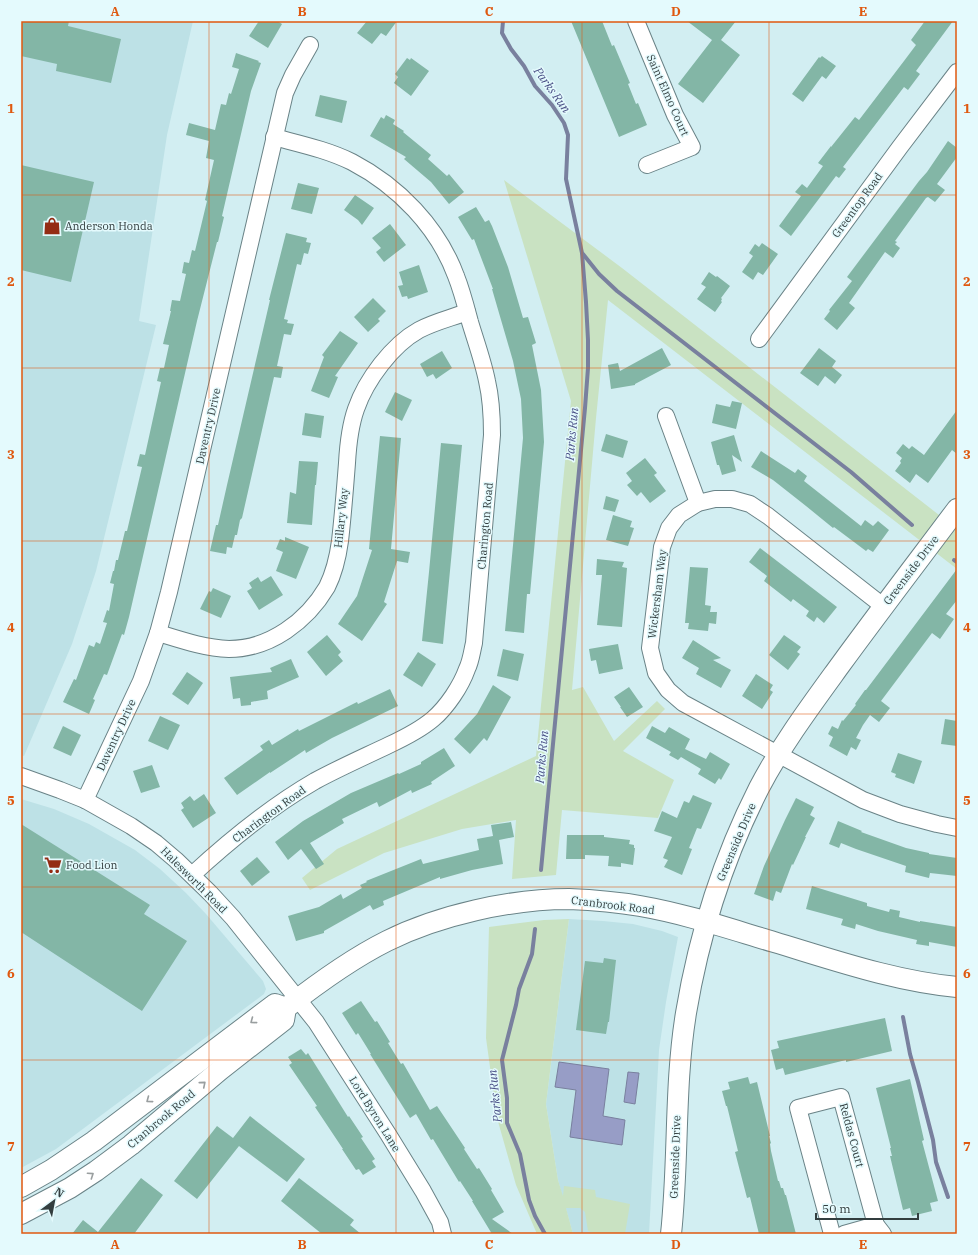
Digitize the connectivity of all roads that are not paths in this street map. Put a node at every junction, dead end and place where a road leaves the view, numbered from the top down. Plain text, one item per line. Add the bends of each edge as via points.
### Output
1 (636, 21) edge
2 (310, 45) dead end
3 (957, 72) edge
4 (274, 137) junction
5 (647, 165) dead end
6 (467, 312) junction
7 (759, 339) dead end
8 (666, 416) dead end
9 (698, 504) junction
10 (957, 509) edge
11 (883, 606) junction
12 (158, 633) junction
13 (778, 754) junction
14 (21, 776) edge
15 (85, 800) junction
16 (957, 828) edge
17 (192, 875) junction
18 (706, 922) junction
19 (957, 987) edge
20 (292, 1003) junction
21 (21, 1187) edge
22 (21, 1214) edge
23 (880, 1230) edge
24 (443, 1234) edge
25 (671, 1234) edge
26 (832, 1234) edge
27 (844, 1234) edge

1 - 5 street, Saint Elmo Court via 675,115 692,147
2 - 4 street, Daventry Drive via 285,93
3 - 7 street, Greentop Road
4 - 6 street, Charington Road via 352,162 380,178 402,197 424,220 440,244 456,275
4 - 12 street, Daventry Drive
6 - 12 street, Hillary Way via 419,331 400,344 367,385 356,409 349,437 340,542 334,568 327,586 313,607 294,625 274,638 254,646 230,649 205,647
6 - 17 street, Charington Road via 487,380 492,435 474,643 467,669 446,706 433,719 411,734 316,781 285,800 230,841
8 - 9 street
9 - 11 street, Wickersham Way via 715,499 732,499 750,504
9 - 13 street, Wickersham Way via 679,515 669,528 662,547 650,648 656,673 668,690 683,703
10 - 11 street, Greenside Drive
11 - 13 street, Greenside Drive via 800,719
12 - 15 street, Daventry Drive via 141,681
13 - 16 street, Wickersham Way via 863,800 900,814
13 - 18 street, Greenside Drive via 740,826
14 - 15 street, Halesworth Road
15 - 17 street, Halesworth Road via 156,843
17 - 20 street, Halesworth Road via 233,918
18 - 19 street, Cranbrook Road via 868,970
18 - 20 street, Cranbrook Road via 661,910 605,902 569,900 510,904 436,921 399,936 347,964
18 - 25 street, Greenside Drive via 692,980 682,1039
20 -> 21 street, Cranbrook Road via 275,1004 84,1148
22 -> 20 street, Cranbrook Road via 70,1188 131,1145 284,1020
20 - 24 street, Lord Byron Lane via 316,1022 423,1191 440,1222
23 - 26 street, Reldas Court via 842,1097 798,1108
23 - 27 street, Reldas Court

